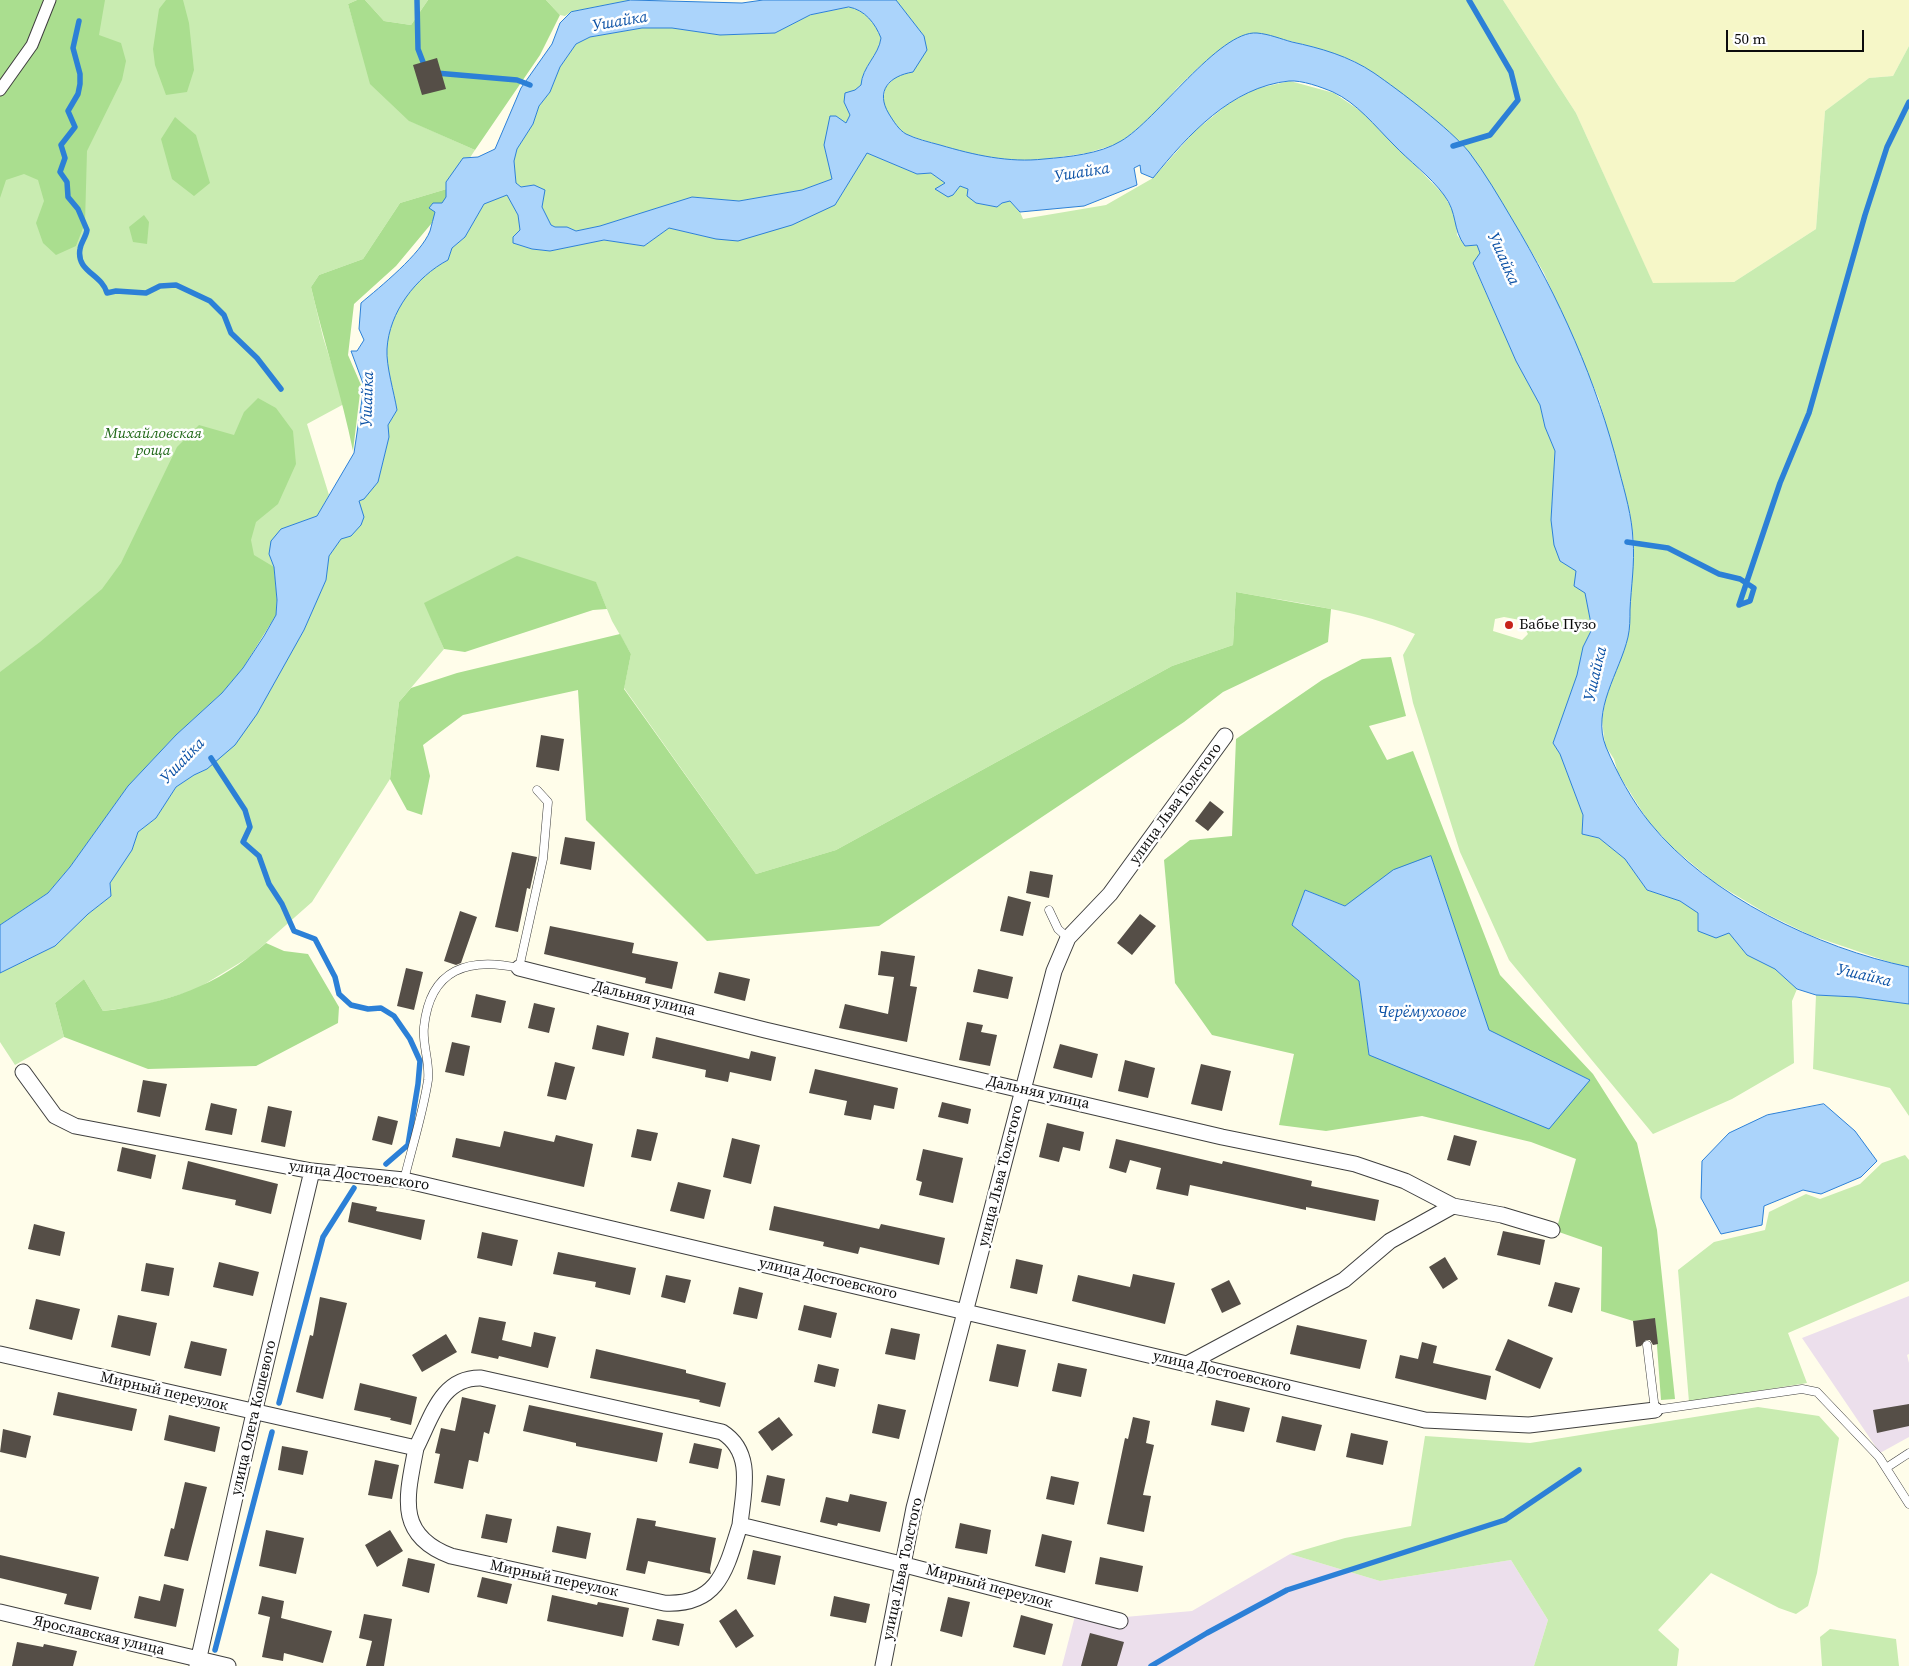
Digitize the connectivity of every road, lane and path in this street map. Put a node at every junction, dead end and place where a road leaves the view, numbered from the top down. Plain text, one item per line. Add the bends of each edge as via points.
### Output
1 (50, 0) edge
2 (0, 90) edge
3 (1225, 736) dead end
4 (537, 790) dead end
5 (1050, 910) dead end
6 (1068, 938) junction
7 (520, 968) junction
8 (23, 1072) dead end
9 (1022, 1088) junction
10 (312, 1171) junction
11 (404, 1180) junction
12 (1453, 1206) junction
13 (1552, 1230) dead end
14 (967, 1311) junction
15 (1647, 1346) dead end
16 (0, 1354) edge
17 (1188, 1364) junction
18 (1655, 1410) junction
19 (254, 1413) junction
20 (416, 1448) junction
21 (1909, 1453) edge
22 (1886, 1468) junction
23 (1909, 1504) edge
24 (740, 1525) junction
25 (905, 1565) junction
26 (0, 1612) edge
27 (1120, 1621) dead end
28 (198, 1663) edge
29 (228, 1666) edge
30 (883, 1666) edge

1 - 2 street via 32,46
3 - 6 street, улица Льва Толстого via 1110,894
4 - 7 lane via 548,802 543,859
5 - 6 lane via 1058,929
6 - 9 street, улица Льва Толстого via 1054,971
7 - 9 street, Дальняя улица via 765,1030
7 - 11 lane via 495,963 473,964 442,979 431,998 424,1027 428,1078
8 - 10 street, улица Достоевского via 55,1116 75,1126
9 - 12 street, Дальняя улица via 1222,1137 1355,1164 1405,1182
9 - 14 street, улица Льва Толстого
10 - 11 street, улица Достоевского
10 - 19 street, улица Олега Кошевого
11 - 14 street, улица Достоевского
12 - 13 street, Дальняя улица via 1502,1215
12 - 17 street via 1390,1241 1344,1280
14 - 17 street, улица Достоевского
14 - 25 street, улица Льва Толстого via 914,1508
15 - 18 lane
16 - 19 street, Мирный переулок
17 - 18 street, улица Достоевского via 1425,1420 1529,1426
18 - 22 lane via 1802,1389 1817,1392
19 - 20 street, Мирный переулок
19 - 28 street, улица Олега Кошевого
20 - 24 street, Мирный переулок via 448,1389 469,1378 481,1378 722,1432 740,1448 744,1459
20 - 24 street, Мирный переулок via 407,1498 408,1514 424,1541 436,1551 451,1556 680,1604 702,1596 720,1581
21 - 22 lane
22 - 23 lane
24 - 25 street, Мирный переулок
25 - 27 street, Мирный переулок
25 - 30 street, улица Льва Толстого
26 - 28 street, Ярославская улица
28 - 29 street, Ярославская улица

